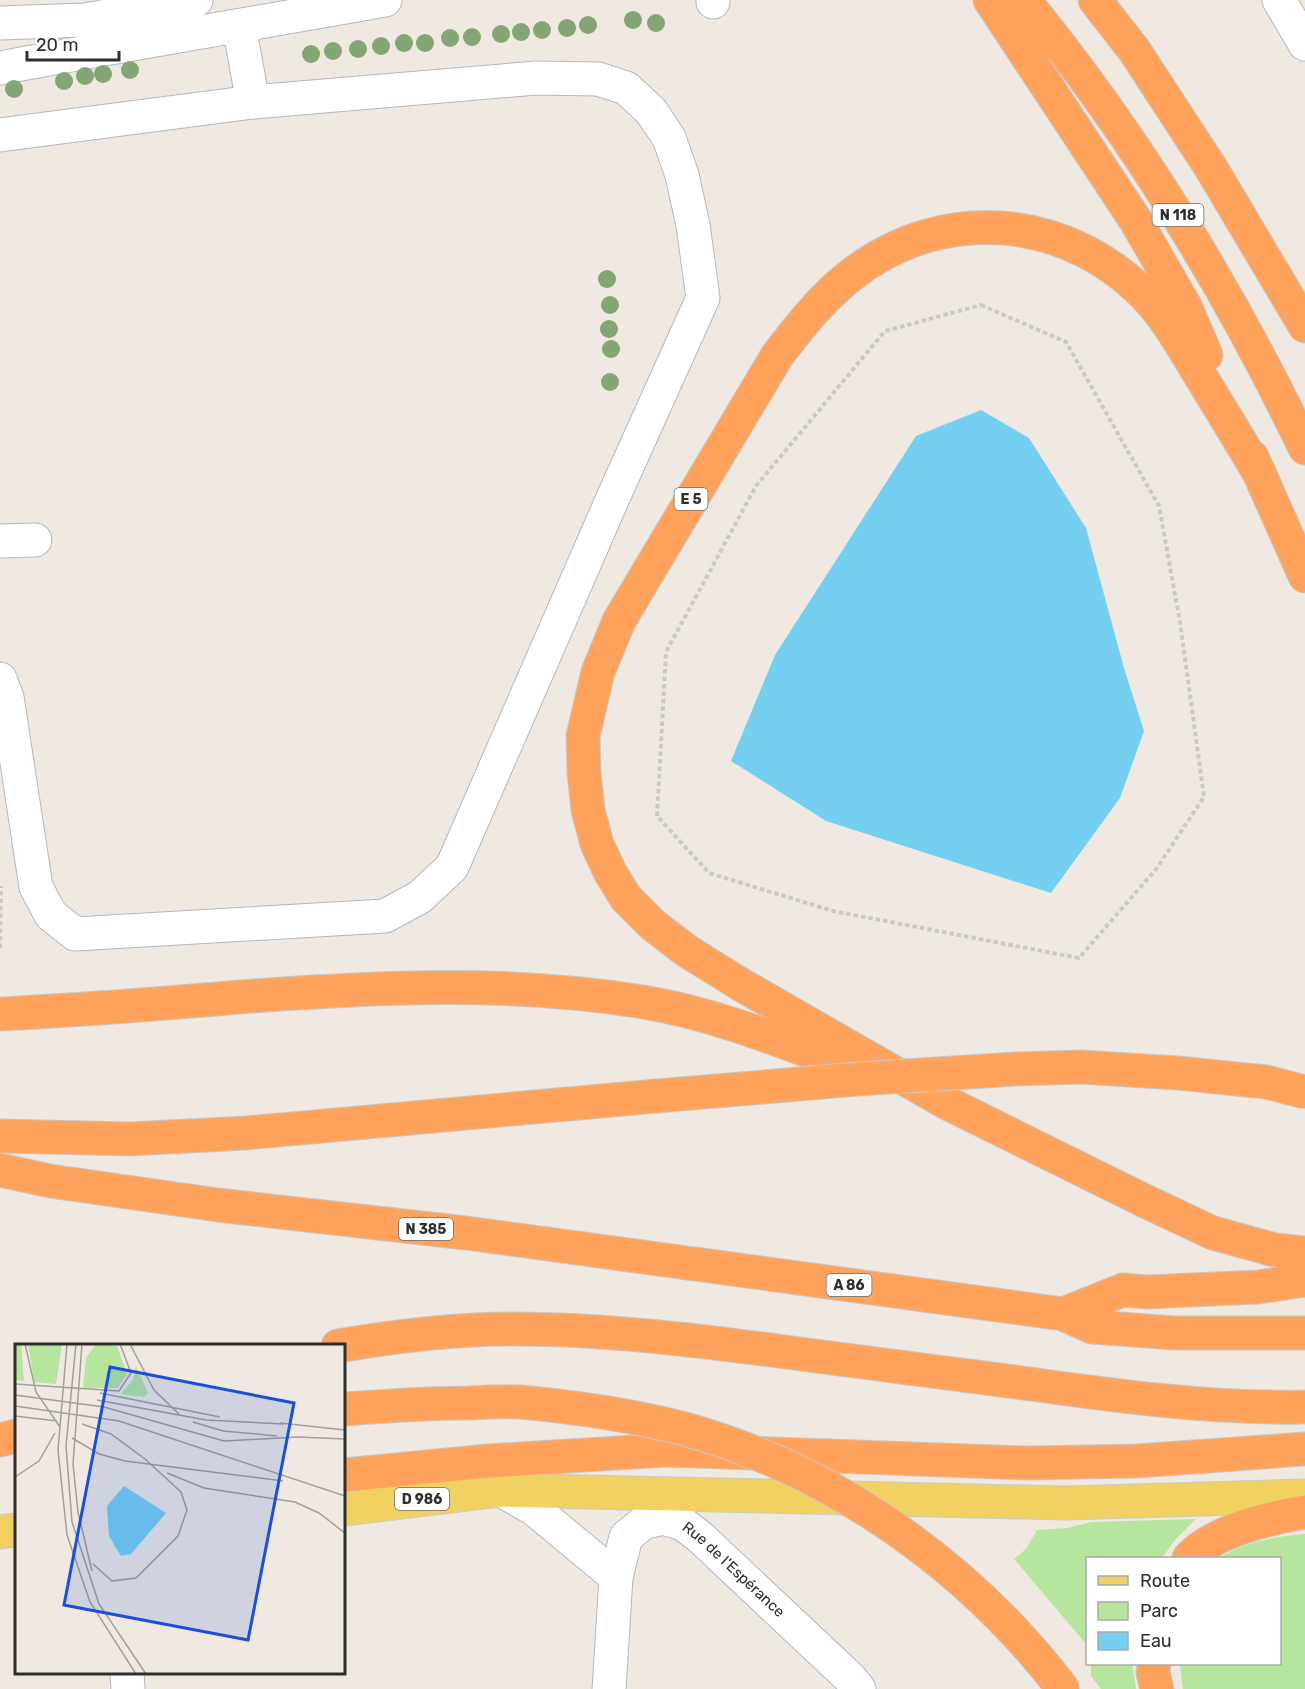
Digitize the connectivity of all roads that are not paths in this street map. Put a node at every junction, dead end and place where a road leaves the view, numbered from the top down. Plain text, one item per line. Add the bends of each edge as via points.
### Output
1 (194, 0) edge
2 (385, 0) edge
3 (990, 0) edge
4 (1024, 0) edge
5 (1095, 0) edge
6 (1279, 0) edge
7 (0, 23) edge
8 (239, 26) junction
9 (176, 35) junction
10 (1305, 44) edge
11 (0, 68) edge
12 (253, 102) junction
13 (0, 135) edge
14 (1305, 326) edge
15 (1305, 448) edge
16 (1261, 476) junction
17 (35, 540) dead end
18 (0, 542) edge
19 (1305, 576) edge
20 (4, 688) edge
21 (0, 1014) edge
22 (1305, 1092) edge
23 (947, 1103) junction
24 (0, 1136) edge
25 (0, 1170) edge
26 (1305, 1253) edge
27 (635, 1256) joint
28 (1305, 1280) edge
29 (1063, 1314) junction
30 (1305, 1334) edge
31 (345, 1345) edge
32 (1305, 1407) edge
33 (345, 1409) edge
34 (15, 1436) edge
35 (0, 1440) edge
36 (1305, 1449) edge
37 (345, 1475) edge
38 (501, 1490) junction
39 (1305, 1496) edge
40 (345, 1509) edge
41 (1305, 1512) edge
42 (15, 1530) edge
43 (0, 1532) edge
44 (1190, 1557) edge
45 (616, 1578) junction
46 (1154, 1665) edge
47 (127, 1674) edge
48 (128, 1689) edge
49 (609, 1689) edge
50 (859, 1689) edge
51 (1062, 1689) edge
52 (1157, 1689) edge

1 - 7 street via 85,20
1 - 9 street
2 - 8 street
3 - 16 highway via 1136,221 1185,306
4 - 15 highway, N 118 via 1129,138 1194,240 1271,377
5 - 14 highway via 1134,50
6 - 10 street
8 - 9 street
8 - 12 street
9 - 11 street
12 - 13 street
12 - 20 street via 536,78 598,79 626,88 651,111 669,138 693,225 703,298 452,867 420,897 385,916 75,934 51,915 36,887
16 - 19 highway
16 - 23 highway, E 5 via 1154,304 1128,279 1075,245 1044,234 987,227 942,232 905,243 851,275 796,331 777,356 619,621 598,672 583,736 588,810 597,844 626,898 687,951
17 - 18 street
21 - 23 highway via 353,989 575,992 645,1002 724,1020
22 - 24 highway, bridge via 1266,1082 1178,1073 1081,1067 1016,1069 858,1079 246,1133 130,1138
23 - 26 highway via 1213,1233 1275,1250
25 - 27 highway, N 385 via 218,1206
27 - 29 highway, A 86
28 - 29 highway via 1258,1287 1123,1290
29 - 30 highway, A 86 via 1092,1327 1174,1333
31 - 32 highway via 425,1333 566,1329 665,1337 1199,1404
33 - 51 highway, bridge via 517,1402 632,1417 747,1451 869,1510 923,1548 974,1591
34 - 35 highway
36 - 37 highway via 1137,1461 1027,1462 667,1450
38 - 39 main road via 1066,1503
38 - 40 main road, D 986
38 - 45 street via 534,1509
41 - 44 highway via 1214,1538
42 - 43 main road
45 - 49 street, Rue de l'Espérance
45 - 50 street, Rue de l'Espérance via 626,1537 643,1523 663,1518 683,1524
46 - 52 highway
47 - 48 street

